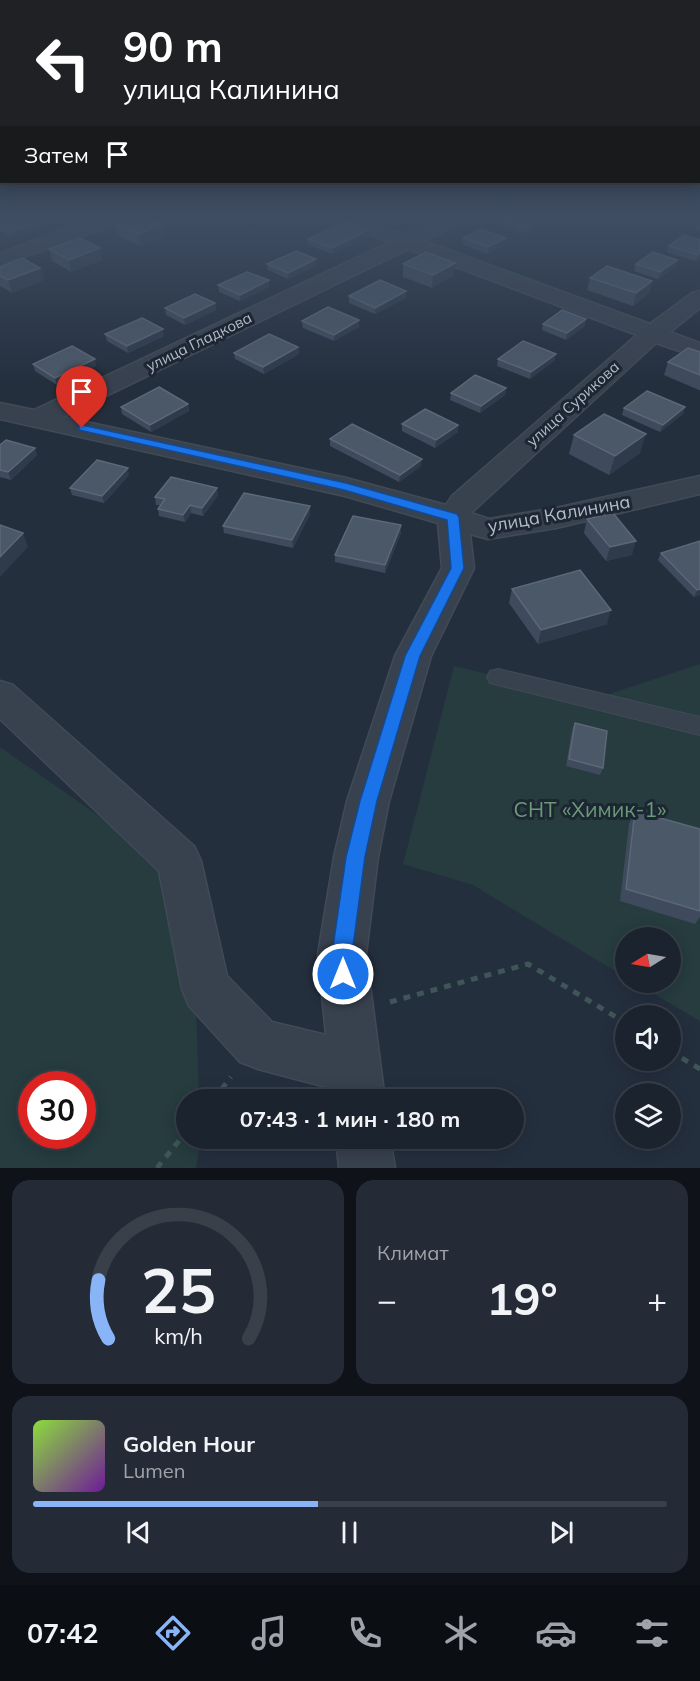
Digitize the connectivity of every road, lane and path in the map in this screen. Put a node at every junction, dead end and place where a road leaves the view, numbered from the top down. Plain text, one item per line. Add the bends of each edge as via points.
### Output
1 (344, 273) edge
2 (490, 273) edge
3 (700, 298) edge
4 (653, 333) junction
5 (700, 351) edge
6 (0, 411) edge
7 (39, 418) junction
8 (700, 485) edge
9 (453, 517) junction
10 (498, 676) dead end
11 (0, 696) edge
12 (700, 726) edge
13 (347, 1015) junction
14 (615, 1016) edge
15 (681, 1058) edge
16 (700, 1069) edge
17 (356, 1084) edge
18 (176, 1144) edge
19 (364, 1149) edge
20 (157, 1168) edge
21 (367, 1168) edge

1 - 7 street, улица Гладкова
2 - 4 street
3 - 4 street, улица Сурикова
4 - 5 street
4 - 9 street, улица Сурикова via 463,502
6 - 7 street, улица Калинина
7 - 9 street, улица Калинина via 346,487
8 - 9 street, улица Калинина via 556,518 488,529
9 - 13 street via 458,568 413,656 368,801 356,857 342,954
10 - 12 lane
11 - 17 street via 178,861 206,989 258,1044
13 - 14 path via 528,964
13 - 17 street
15 - 16 path
18 - 20 path
19 - 21 street

